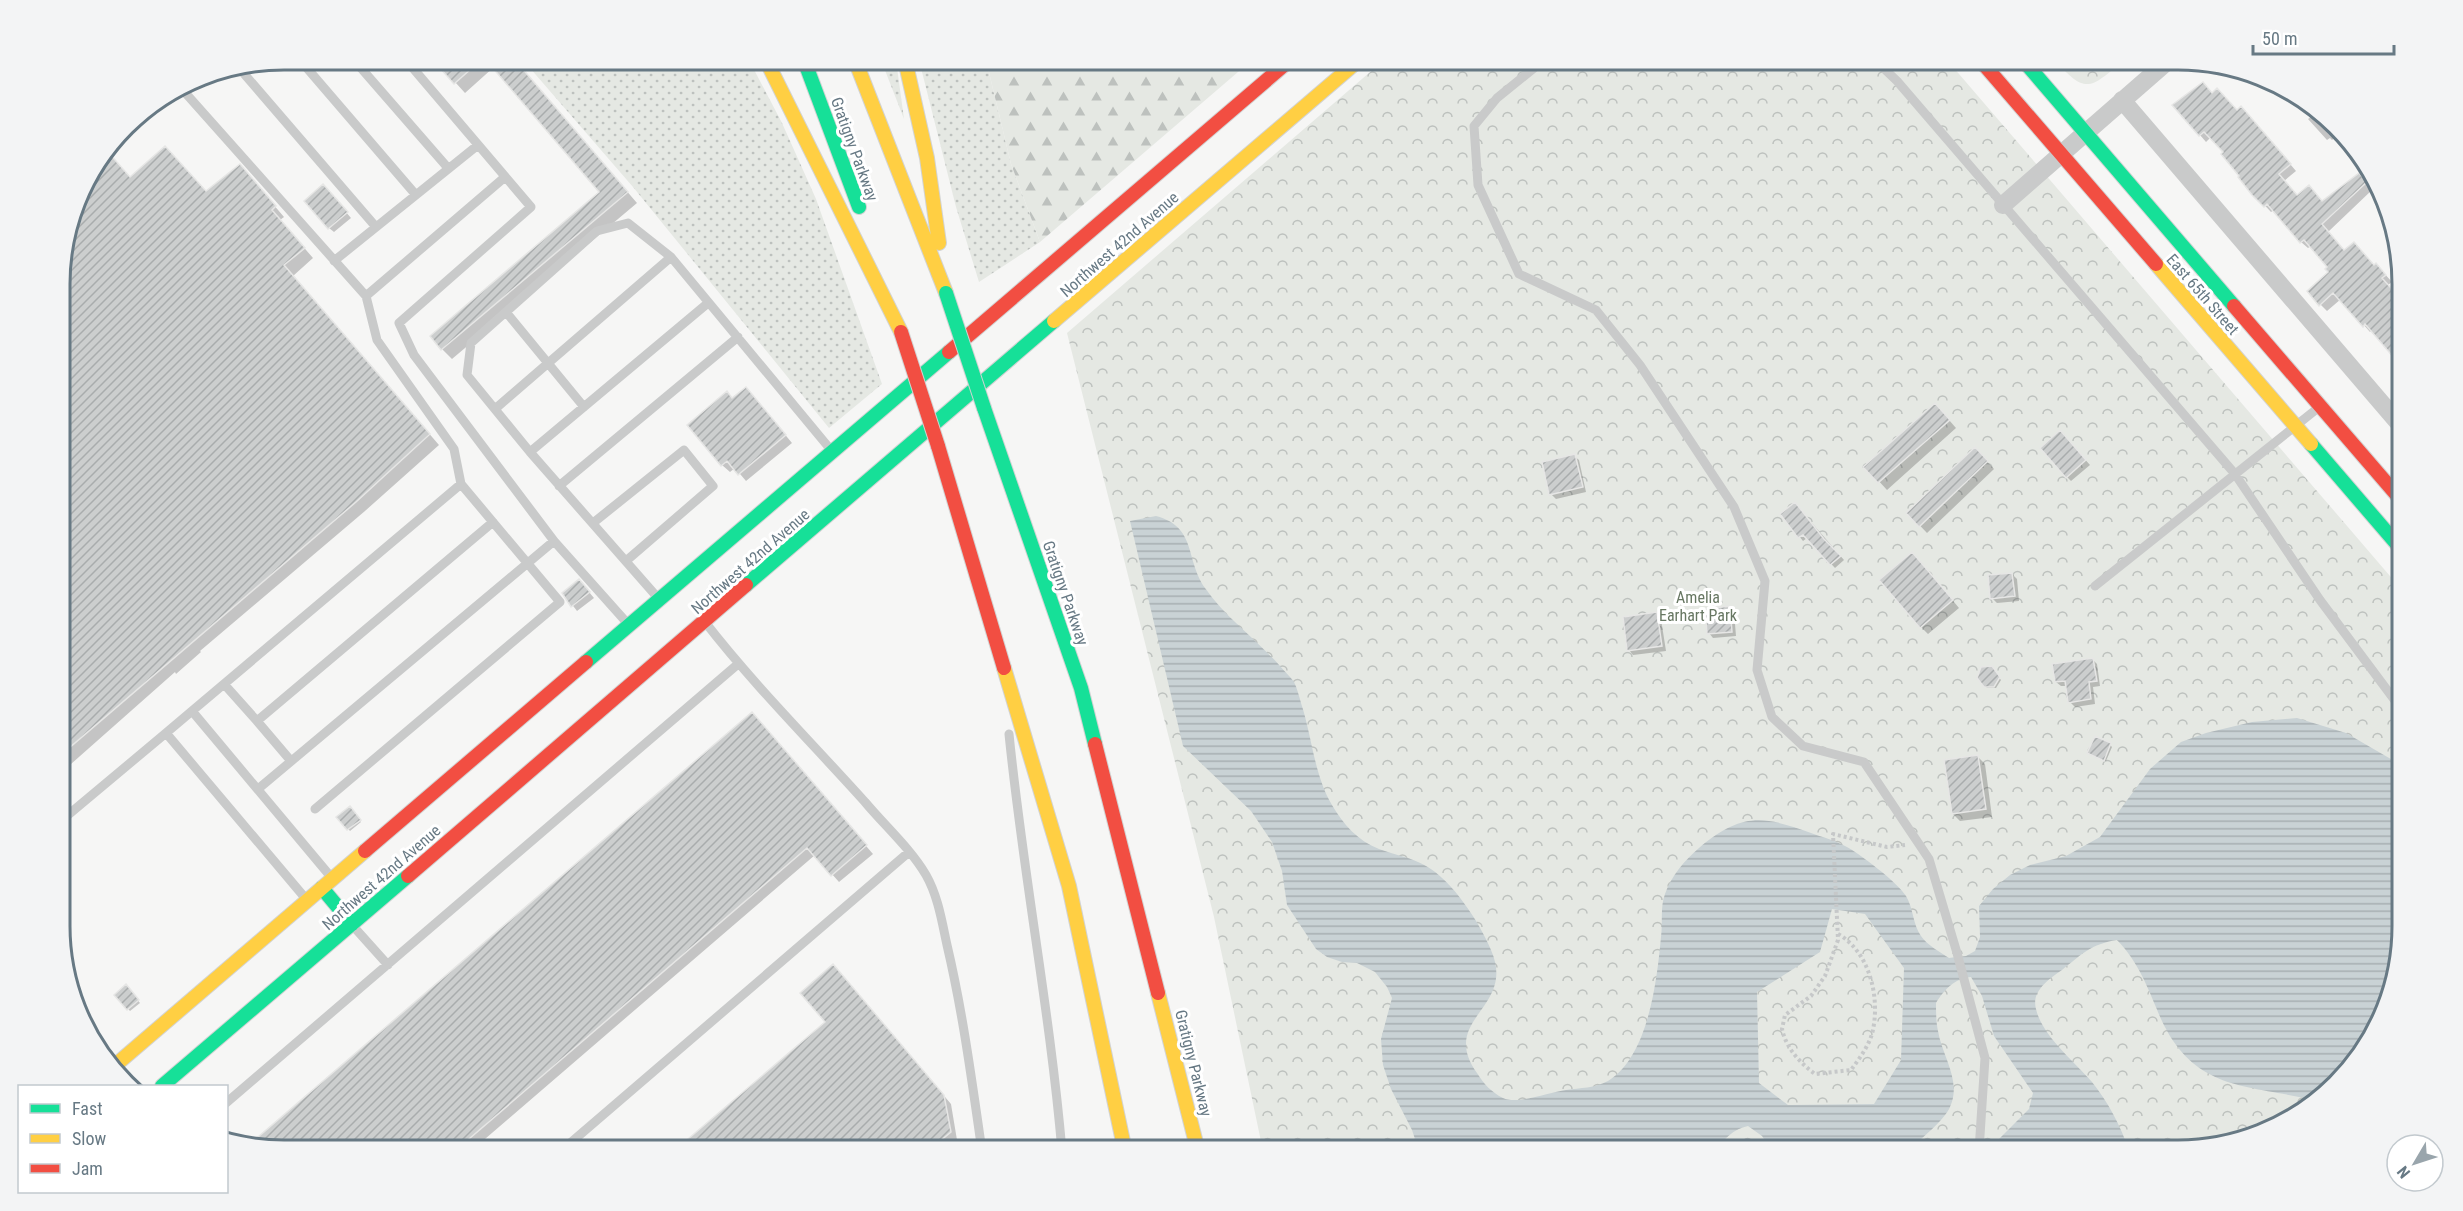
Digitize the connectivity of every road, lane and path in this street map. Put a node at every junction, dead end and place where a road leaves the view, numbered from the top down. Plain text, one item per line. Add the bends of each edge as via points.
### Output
1 (309, 70) edge
2 (363, 70) edge
3 (415, 70) edge
4 (771, 70) edge
5 (808, 70) edge
6 (859, 70) edge
7 (907, 70) edge
8 (1278, 70) edge
9 (1347, 70) edge
10 (1532, 70) edge
11 (1885, 70) edge
12 (1989, 70) edge
13 (2031, 70) edge
14 (2157, 70) edge
15 (245, 75) edge
16 (187, 95) edge
17 (2122, 100) junction
18 (2085, 133) junction
19 (478, 144) junction
20 (2061, 154) junction
21 (448, 168) junction
22 (505, 177) junction
23 (416, 195) junction
24 (2003, 205) junction
25 (376, 227) junction
26 (671, 257) junction
27 (334, 261) junction
28 (946, 293) junction
29 (366, 296) junction
30 (708, 303) junction
31 (506, 312) junction
32 (901, 332) junction
33 (738, 337) junction
34 (548, 363) junction
35 (2320, 406) junction
36 (585, 407) junction
37 (495, 409) junction
38 (2392, 414) edge
39 (2295, 426) junction
40 (530, 452) junction
41 (832, 452) junction
42 (2235, 474) junction
43 (461, 484) junction
44 (559, 486) junction
45 (2392, 489) edge
46 (493, 522) junction
47 (593, 524) junction
48 (2392, 538) edge
49 (554, 541) junction
50 (626, 561) junction
51 (527, 563) junction
52 (2095, 586) dead end
53 (664, 604) junction
54 (704, 621) junction
55 (629, 626) junction
56 (1000, 651) junction
57 (738, 664) junction
58 (224, 684) junction
59 (2392, 697) edge
60 (192, 711) junction
61 (1006, 711) dead end
62 (257, 720) junction
63 (1008, 723) dead end
64 (166, 733) junction
65 (291, 761) junction
66 (258, 789) junction
67 (315, 809) dead end
68 (70, 813) edge
69 (1915, 838) junction
70 (909, 852) junction
71 (328, 883) junction
72 (307, 901) junction
73 (352, 924) junction
74 (1838, 934) junction
75 (388, 965) junction
76 (119, 1062) edge
77 (163, 1085) edge
78 (228, 1101) edge
79 (573, 1141) edge
80 (981, 1141) edge
81 (1061, 1141) edge
82 (1123, 1141) edge
83 (1195, 1141) edge
84 (1980, 1141) edge

1 - 23 lane
2 - 21 lane
3 - 19 lane
4 - 32 main road
5 - 32 main road, Gratigny Parkway
6 - 28 main road, Gratigny Parkway
7 - 28 main road via 927,158
8 - 41 main road, Northwest 42nd Avenue
9 - 54 main road, Northwest 42nd Avenue
10 - 69 lane via 1497,98 1474,126 1478,185 1519,274 1596,309 1640,365 1734,507 1765,581 1757,670 1772,717 1803,746 1864,762
11 - 24 lane
12 - 20 main road, East 65th Street
13 - 18 main road, East 65th Street
14 - 17 street
15 - 25 lane
16 - 27 lane
17 - 18 street
17 - 38 street
18 - 20 street
18 - 35 main road, East 65th Street
19 - 21 lane
19 - 22 lane
20 - 24 street
20 - 39 main road, East 65th Street
21 - 23 lane
22 - 29 lane
22 - 49 lane via 531,207 399,323 414,355
23 - 25 lane
24 - 42 lane
25 - 27 lane
26 - 30 lane
26 - 31 lane via 628,223 597,231
26 - 34 lane
27 - 29 lane
28 - 83 main road, Gratigny Parkway, bridge via 1082,688
29 - 43 lane via 377,340 454,450
30 - 33 lane
30 - 36 lane
31 - 34 lane
31 - 37 lane via 471,343 467,375
32 - 56 main road, Gratigny Parkway, bridge
33 - 41 lane
33 - 44 lane
34 - 36 lane
34 - 37 lane
35 - 39 lane
35 - 45 main road, East 65th Street
36 - 40 lane
37 - 40 lane
39 - 42 lane
39 - 48 main road, East 65th Street
40 - 44 lane
41 - 53 main road, Northwest 42nd Avenue
42 - 52 lane
42 - 59 lane via 2320,600
43 - 46 lane
43 - 58 lane
44 - 47 lane
46 - 51 lane
46 - 62 lane
47 - 50 lane
47 - 50 lane via 684,450 713,486
49 - 51 lane
49 - 55 lane
50 - 53 lane
51 - 65 lane
51 - 67 lane via 560,602
53 - 55 main road, Northwest 42nd Avenue
54 - 57 lane
54 - 73 main road, Northwest 42nd Avenue via 686,630
55 - 71 main road, Northwest 42nd Avenue
56 - 61 lane
56 - 82 main road, Gratigny Parkway via 1069,886
57 - 70 lane
57 - 75 lane
58 - 60 lane
58 - 62 lane
60 - 64 lane
60 - 66 lane
62 - 65 lane
63 - 81 lane
64 - 68 lane
64 - 72 lane
65 - 66 lane
66 - 71 lane
69 - 74 path via 1907,845 1887,847 1833,834
69 - 84 lane via 1929,859 1985,1058
70 - 79 lane
70 - 80 lane via 926,874 938,904 964,1027
71 - 72 main road, Northwest 42nd Avenue
71 - 73 main road
72 - 76 main road, Northwest 42nd Avenue
73 - 75 lane
73 - 77 main road, Northwest 42nd Avenue
74 - 74 path via 1857,949 1869,977 1876,1002 1872,1034 1851,1070 1815,1074 1794,1054 1782,1029 1785,1015 1811,996 1825,976
75 - 78 lane

